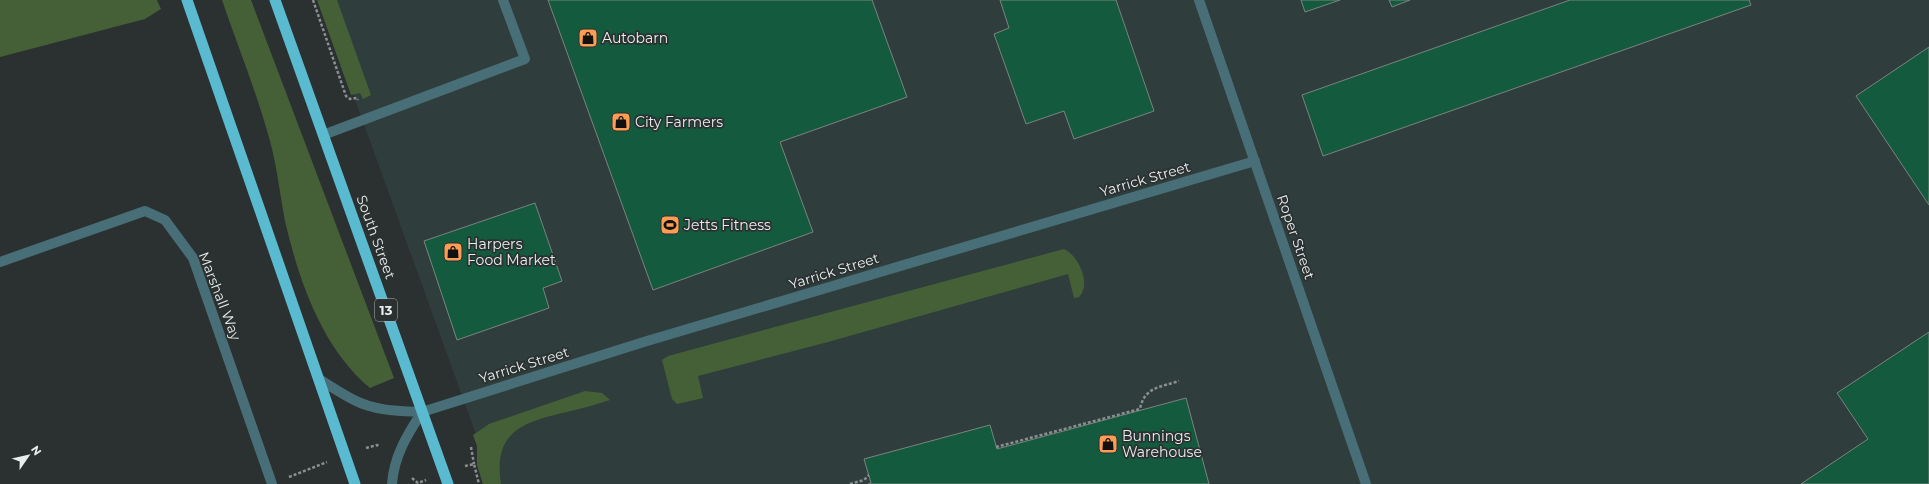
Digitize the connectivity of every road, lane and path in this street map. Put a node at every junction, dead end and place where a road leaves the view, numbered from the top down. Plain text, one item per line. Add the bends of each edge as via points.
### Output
1 (187, 0) edge
2 (275, 0) edge
3 (313, 0) edge
4 (502, 0) edge
5 (1199, 0) edge
6 (358, 100) dead end
7 (323, 135) junction
8 (1255, 161) junction
9 (0, 262) edge
10 (319, 378) junction
11 (1179, 381) dead end
12 (422, 412) junction
13 (471, 446) dead end
14 (996, 447) dead end
15 (366, 448) dead end
16 (383, 450) dead end
17 (328, 462) dead end
18 (474, 464) junction
19 (464, 466) dead end
20 (869, 475) dead end
21 (410, 476) dead end
22 (428, 479) dead end
23 (272, 483) edge
24 (355, 484) edge
25 (392, 484) edge
26 (448, 484) edge
27 (479, 484) edge
28 (850, 484) edge
29 (1366, 484) edge

1 - 10 highway
2 - 7 highway, South Street / 13
3 - 6 path via 346,96
4 - 7 street via 525,59
5 - 8 street, Roper Street
7 - 12 highway, South Street / 13
8 - 12 street, Yarrick Street via 647,341
8 - 29 street, Roper Street
9 - 23 street, Marshall Way via 145,211 165,220 194,258
10 - 12 street, Yarrick Street via 354,401 372,407 390,411
10 - 24 highway
11 - 14 path via 1149,390 1141,400 1140,409
12 - 25 street via 405,437 397,456
12 - 26 highway, South Street / 13
13 - 18 path
15 - 16 path via 377,445
17 - 23 path
18 - 19 path
18 - 27 path
20 - 28 path via 864,480
21 - 22 path via 418,483

